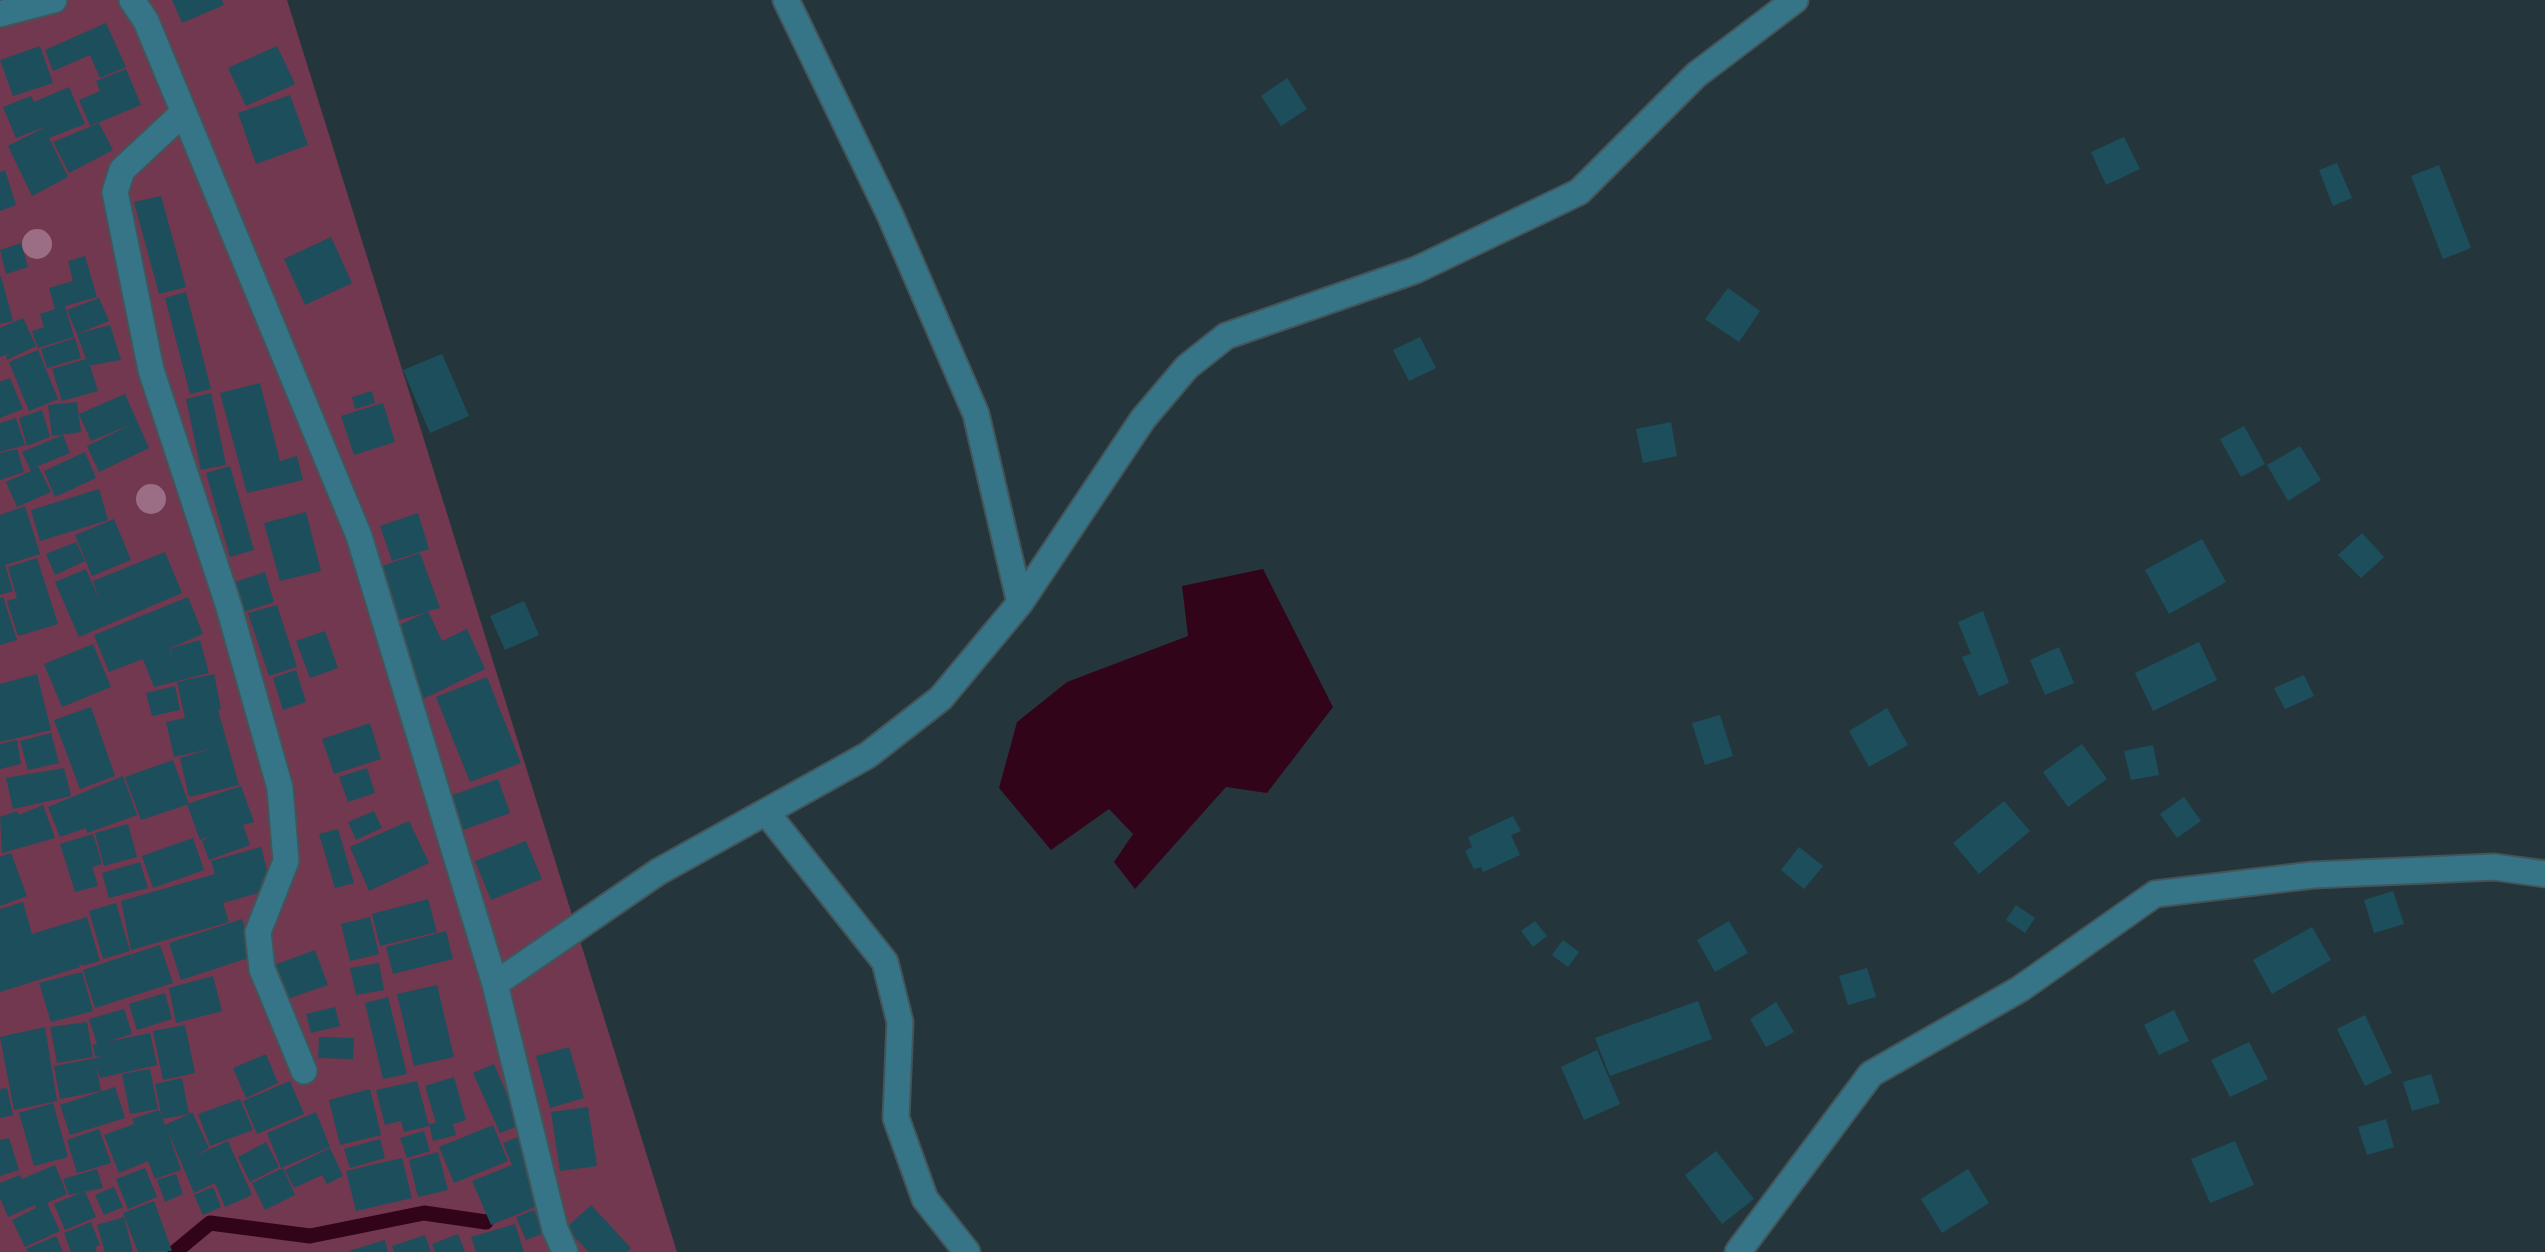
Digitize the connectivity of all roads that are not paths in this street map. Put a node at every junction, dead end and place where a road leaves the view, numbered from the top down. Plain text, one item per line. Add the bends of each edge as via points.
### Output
1 (54, 0) edge
2 (132, 0) edge
3 (786, 0) edge
4 (1795, 0) edge
5 (0, 14) edge
6 (182, 114) junction
7 (1020, 603) junction
8 (766, 812) junction
9 (2545, 874) edge
10 (495, 984) junction
11 (304, 1071) dead end
12 (565, 1252) edge
13 (966, 1252) edge
14 (1738, 1252) edge

1 - 5 street
2 - 6 street
3 - 7 street via 976,414
4 - 7 street via 1696,75 1579,192 1416,270 1226,336 1187,367 1143,419
6 - 10 street via 359,536
6 - 11 street via 122,170 115,192 151,370 280,788 286,861 258,932 262,968
7 - 8 street via 942,698 868,755
8 - 10 street via 658,872
8 - 13 street via 885,962 900,1022 896,1118 925,1199
9 - 14 street via 2494,867 2313,875 2155,894 2020,989 1871,1074
10 - 12 street

